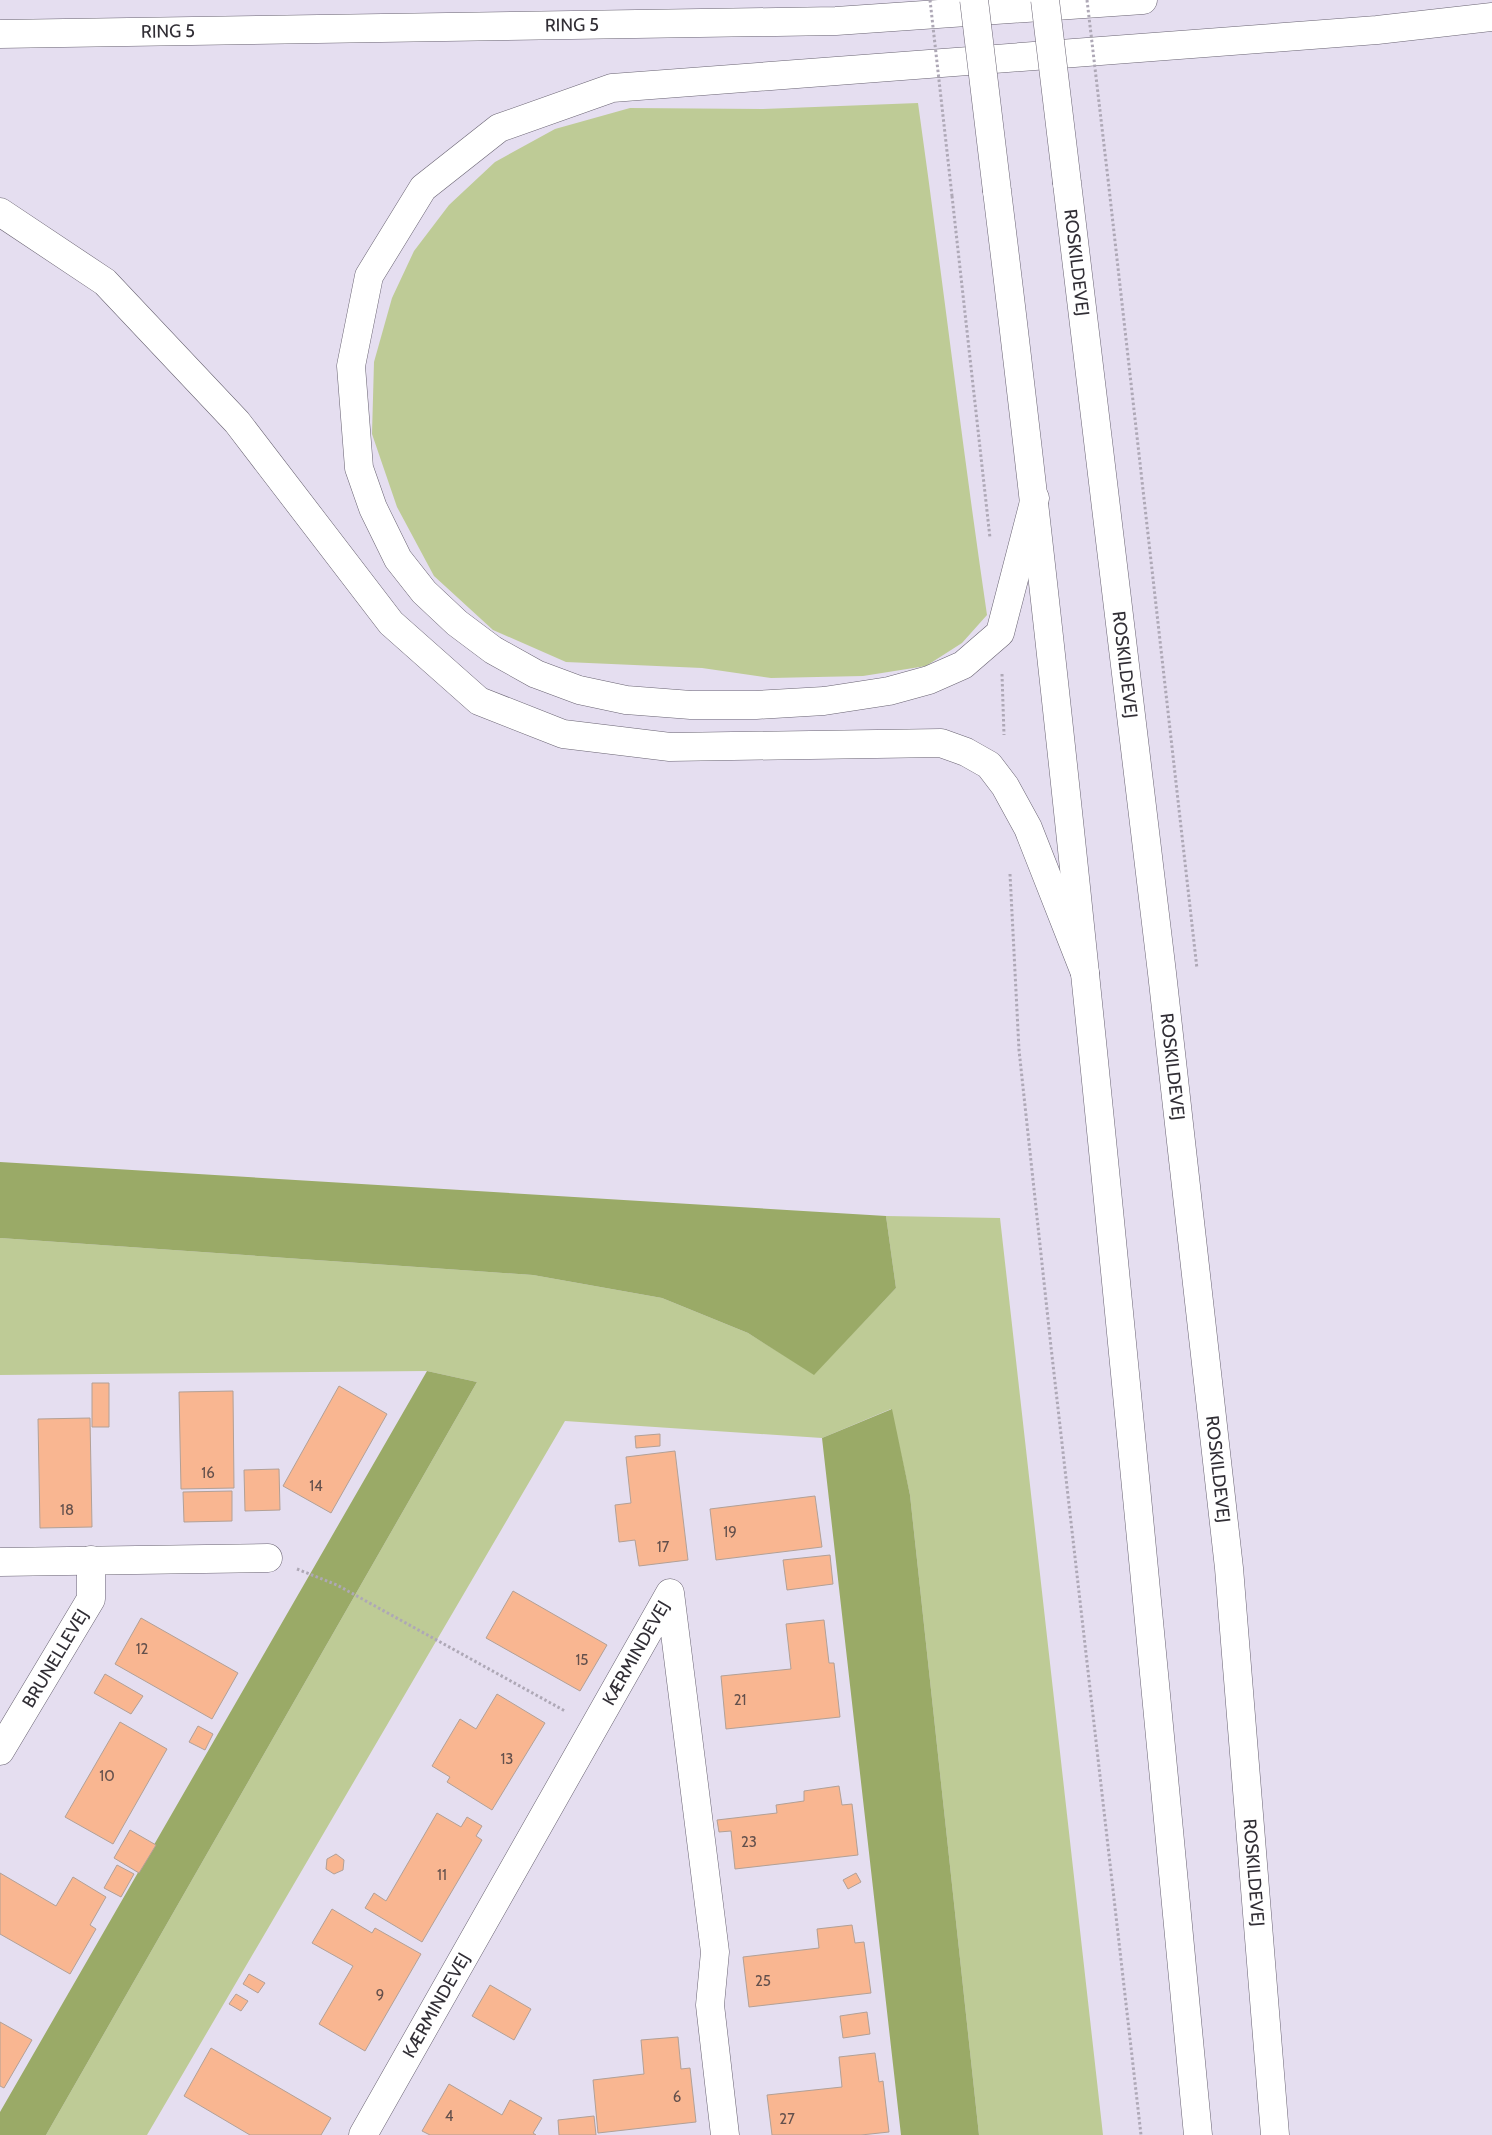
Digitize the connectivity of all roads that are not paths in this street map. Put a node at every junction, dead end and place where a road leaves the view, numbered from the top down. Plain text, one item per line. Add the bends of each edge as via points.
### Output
1 (974, 0) edge
2 (1045, 0) edge
3 (1143, 0) edge
4 (1492, 17) edge
5 (0, 34) edge
6 (0, 212) edge
7 (1035, 498) junction
8 (1085, 974) junction
9 (268, 1558) road end
10 (91, 1560) junction
11 (0, 1562) edge
12 (0, 1751) edge
13 (363, 2135) edge
14 (725, 2135) edge
15 (1198, 2135) edge
16 (1275, 2135) edge

1 - 7 main road, bridge
2 - 16 main road, ROSKILDEVEJ, bridge via 1160,953 1229,1568
3 - 5 main road, RING 5 via 836,21
4 - 7 main road via 1377,30 612,88 499,128 422,188 369,276 351,366 353,412 359,468 398,559 424,592 456,623 493,650 536,674 579,690 626,700 690,705 756,705 824,701 889,691 929,680 962,664 1000,633
6 - 8 main road via 105,282 237,422 391,623 479,701 563,734 670,747 942,743 966,752 989,764 1028,828
7 - 8 main road
8 - 15 main road
9 - 10 main road
10 - 11 main road
10 - 12 main road, BRUNELLEVEJ via 91,1599
13 - 14 main road, KÆRMINDEVEJ via 670,1593 715,1952 710,2005

